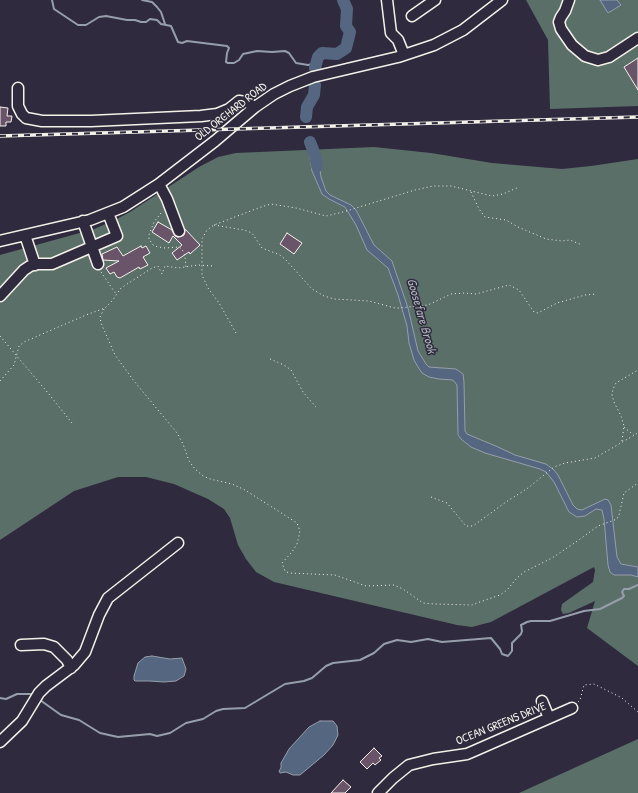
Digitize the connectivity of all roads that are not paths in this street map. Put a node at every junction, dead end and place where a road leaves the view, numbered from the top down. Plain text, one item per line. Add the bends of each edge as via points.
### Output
1 (387, 0) edge
2 (435, 0) edge
3 (502, 0) edge
4 (569, 0) edge
5 (412, 16) dead end
6 (636, 43) edge
7 (404, 55) junction
8 (18, 88) dead end
9 (256, 107) junction
10 (159, 184) junction
11 (108, 213) junction
12 (83, 221) junction
13 (179, 231) dead end
14 (25, 235) junction
15 (0, 242) edge
16 (92, 246) junction
17 (98, 264) road end
18 (35, 265) junction
19 (0, 296) edge
20 (178, 543) dead end
21 (21, 645) dead end
22 (71, 668) junction
23 (542, 701) dead end
24 (572, 708) road end
25 (549, 718) junction
26 (0, 742) edge
27 (380, 792) edge

1 - 7 street via 391,33 398,40
2 - 5 street
3 - 7 street, OLD ORCHARD ROAD via 454,35
4 - 6 street via 559,22 561,29 572,46 585,56 598,60
7 - 9 street, OLD ORCHARD ROAD via 313,77 282,90
8 - 9 street via 18,106 22,114 26,118 42,121 201,116 217,114 239,101
9 - 10 street, OLD ORCHARD ROAD
10 - 11 street, OLD ORCHARD ROAD via 134,201
10 - 13 street
11 - 12 street, OLD ORCHARD ROAD
11 - 16 street via 117,236
12 - 14 street, OLD ORCHARD ROAD
12 - 16 street
14 - 15 street, OLD ORCHARD ROAD
14 - 18 street
16 - 17 street
16 - 18 street via 52,264
18 - 19 street via 24,270
20 - 22 street via 108,598 85,652
21 - 22 street via 44,644 54,647
22 - 26 street via 39,693 22,722
23 - 25 street
24 - 25 street, OCEAN GREENS DRIVE
25 - 27 street, OCEAN GREENS DRIVE via 470,753 409,765

